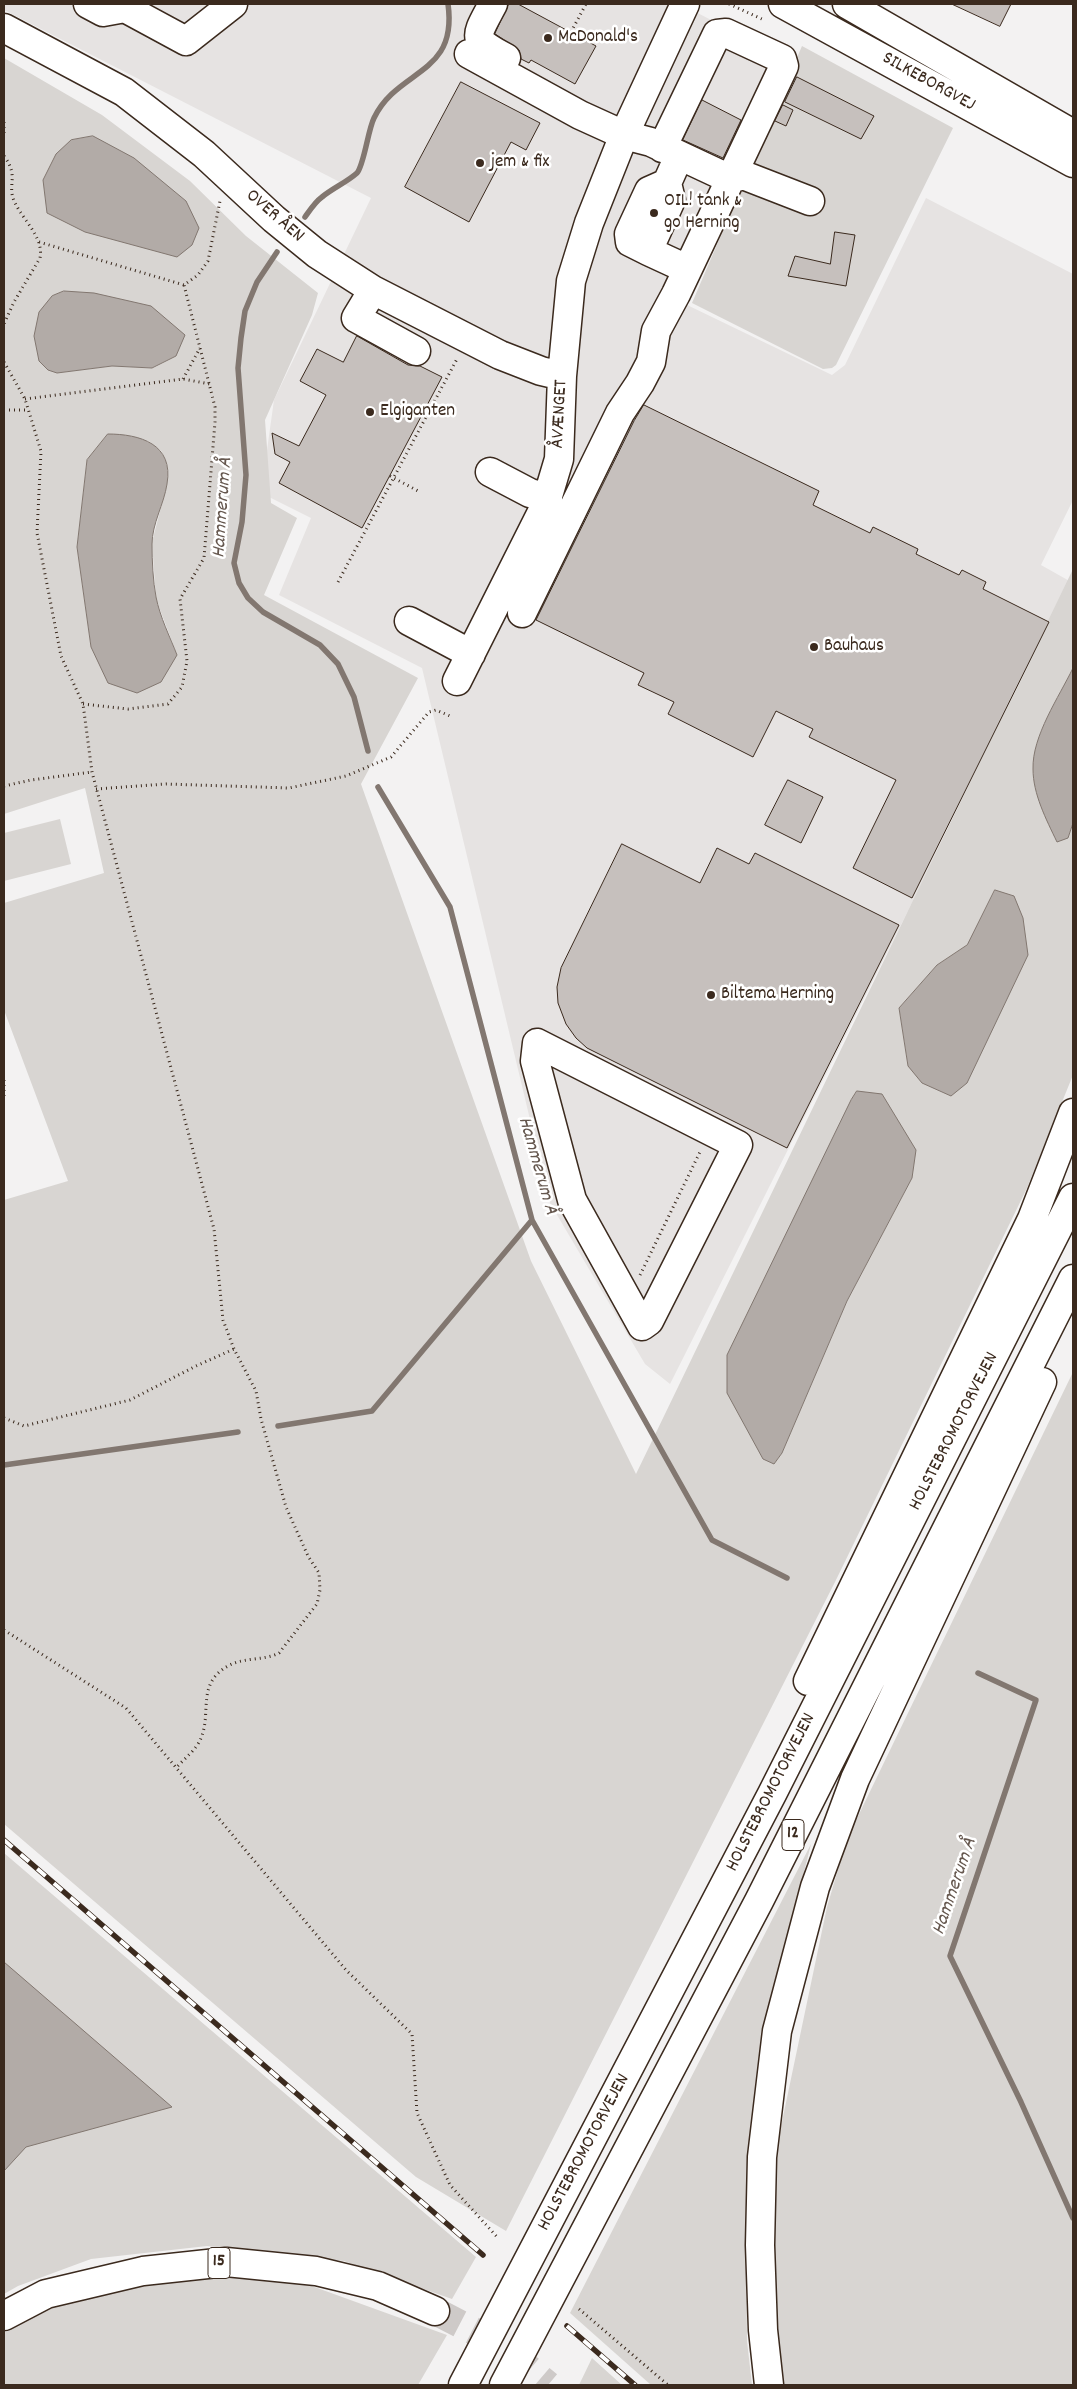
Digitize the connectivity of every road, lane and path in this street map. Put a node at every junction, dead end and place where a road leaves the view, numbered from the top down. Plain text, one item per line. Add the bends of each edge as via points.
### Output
1 (88, 4) edge
2 (233, 4) edge
3 (493, 4) edge
4 (586, 4) edge
5 (685, 4) edge
6 (783, 4) edge
7 (846, 4) edge
8 (4, 28) edge
9 (572, 32) dead end
10 (469, 54) dead end
11 (535, 92) junction
12 (4, 122) edge
13 (1073, 134) edge
14 (624, 135) junction
15 (4, 136) edge
16 (670, 152) junction
17 (4, 156) edge
18 (1073, 163) edge
19 (730, 179) junction
20 (218, 195) dead end
21 (810, 201) dead end
22 (39, 242) junction
23 (687, 269) junction
24 (184, 285) junction
25 (373, 290) junction
26 (4, 324) edge
27 (468, 339) junction
28 (201, 348) junction
29 (416, 351) dead end
30 (4, 362) edge
31 (562, 376) junction
32 (183, 379) junction
33 (210, 384) junction
34 (25, 399) junction
35 (4, 410) edge
36 (28, 410) junction
37 (490, 472) dead end
38 (390, 476) dead end
39 (394, 478) junction
40 (420, 492) dead end
41 (548, 498) junction
42 (338, 582) dead end
43 (522, 613) dead end
44 (409, 621) dead end
45 (471, 654) junction
46 (457, 680) dead end
47 (83, 704) junction
48 (450, 716) dead end
49 (92, 772) junction
50 (4, 786) edge
51 (96, 789) junction
52 (4, 1080) edge
53 (4, 1100) edge
54 (1073, 1113) edge
55 (710, 1131) junction
56 (1073, 1198) edge
57 (1073, 1280) edge
58 (626, 1297) junction
59 (1073, 1317) edge
60 (234, 1350) junction
61 (4, 1418) edge
62 (4, 1630) edge
63 (176, 1768) junction
64 (772, 1794) junction
65 (498, 2238) dead end
66 (579, 2309) dead end
67 (435, 2311) tunnel mouth
68 (4, 2316) edge
69 (463, 2385) edge
70 (504, 2385) edge
71 (668, 2385) edge
72 (769, 2385) edge

1 - 2 main road via 104,12 125,8 186,41
3 - 11 main road via 478,32 478,40 483,46 539,76
4 - 9 path
5 - 14 main road, ÅVÆNGET
6 - 18 main road, SILKEBORGVEJ
7 - 13 main road, SILKEBORGVEJ
8 - 25 main road, OVER ÅEN via 124,92 204,154 274,220 317,254
10 - 11 main road
11 - 14 main road
12 - 15 path
14 - 16 main road via 651,142
14 - 31 main road, ÅVÆNGET via 589,222 571,281
16 - 19 main road
16 - 19 main road via 718,34 726,33 782,59 784,66
16 - 23 main road via 667,183 671,200 648,250
17 - 22 path via 12,167 14,201
19 - 21 main road via 743,175
19 - 23 main road
20 - 24 path via 221,204 208,261 198,275
22 - 24 path
22 - 26 path via 40,258
23 - 43 main road via 656,331 651,362 620,412
24 - 28 path
25 - 27 main road, OVER ÅEN
25 - 29 main road via 356,318
27 - 31 main road, OVER ÅEN via 500,355
27 - 39 path
28 - 32 path
28 - 33 path
30 - 34 path
31 - 41 main road, ÅVÆNGET via 559,460
32 - 33 path
32 - 34 path
33 - 47 path via 215,422 204,558 180,598 187,661 182,687 168,704 128,709
34 - 36 path
35 - 36 path
36 - 47 path via 41,451 37,533 51,614 60,656
37 - 41 main road via 530,493
38 - 39 path
39 - 40 path
39 - 42 path
41 - 45 main road, ÅVÆNGET
44 - 45 main road
45 - 46 main road, ÅVÆNGET
47 - 49 path
48 - 51 path via 436,710 429,712 391,757 382,762 346,776 289,788 166,784
49 - 50 path
49 - 51 path
51 - 60 path via 214,1229 223,1320
52 - 53 path
54 - 64 main road via 1032,1219 801,1697
55 - 58 path via 632,1292
55 - 58 main road via 738,1145 649,1322 642,1326
55 - 58 main road via 537,1043 535,1061 572,1200
56 - 64 main road, HOLSTEBROMOTORVEJEN / 12
57 - 70 main road, HOLSTEBROMOTORVEJEN / 12 via 759,1901
59 - 72 main road via 855,1779 815,1887 777,2031 762,2157 760,2245
60 - 61 path via 130,1400 24,1426
60 - 63 path via 256,1391 286,1507 319,1573 320,1590 317,1604 280,1653 270,1658 230,1664 208,1685 201,1739
62 - 63 path via 126,1708
63 - 65 path via 346,1970 412,2034 417,2113 450,2185
64 - 69 main road, HOLSTEBROMOTORVEJEN / 12
66 - 71 path
67 - 68 main road, 15 via 378,2286 316,2271 226,2262 143,2271 56,2291

